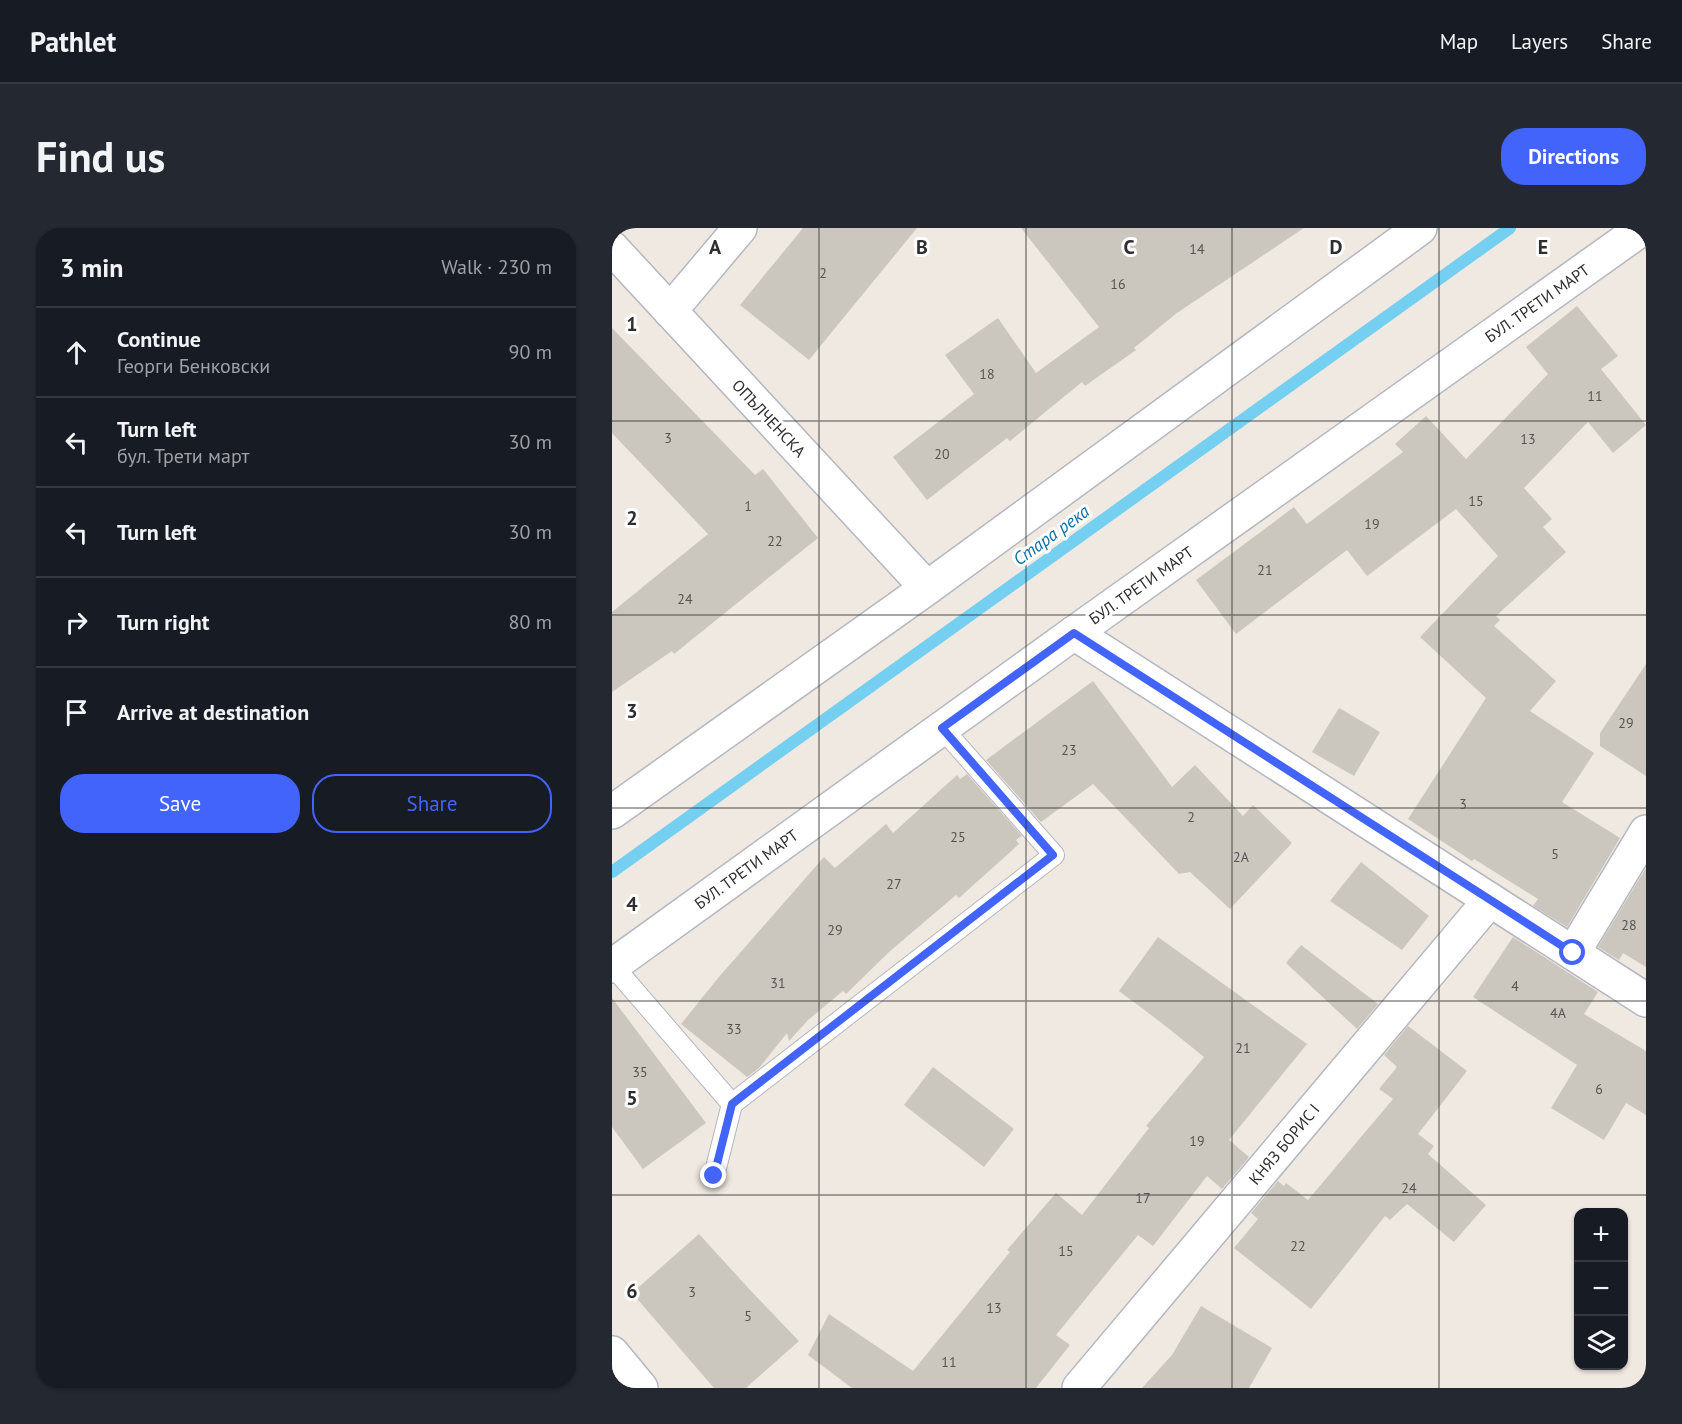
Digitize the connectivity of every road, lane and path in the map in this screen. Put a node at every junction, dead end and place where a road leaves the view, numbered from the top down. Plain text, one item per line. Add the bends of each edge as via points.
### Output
1 (740, 228) edge
2 (1420, 228) edge
3 (1643, 228) edge
4 (612, 248) edge
5 (670, 311) junction
6 (927, 588) junction
7 (1074, 633) junction
8 (942, 728) junction
9 (612, 812) edge
10 (1646, 832) edge
11 (1490, 900) junction
12 (1573, 953) junction
13 (613, 966) edge
14 (1646, 1000) edge
15 (732, 1104) junction
16 (714, 1176) dead end
17 (612, 1353) edge
18 (641, 1388) edge
19 (1079, 1388) edge

1 - 5 street
2 - 6 street
3 - 7 street, БУЛ. ТРЕТИ МАРТ
4 - 5 street, ОПЪЛЧЕНСКА
5 - 6 street, ОПЪЛЧЕНСКА
6 - 9 street
7 - 8 street, БУЛ. ТРЕТИ МАРТ
7 - 11 street
8 - 13 street, БУЛ. ТРЕТИ МАРТ
8 - 15 lane via 1053,855
10 - 12 street
11 - 12 street
11 - 19 street, КНЯЗ БОРИС I
12 - 14 street
13 - 15 lane
15 - 16 lane
17 - 18 street

